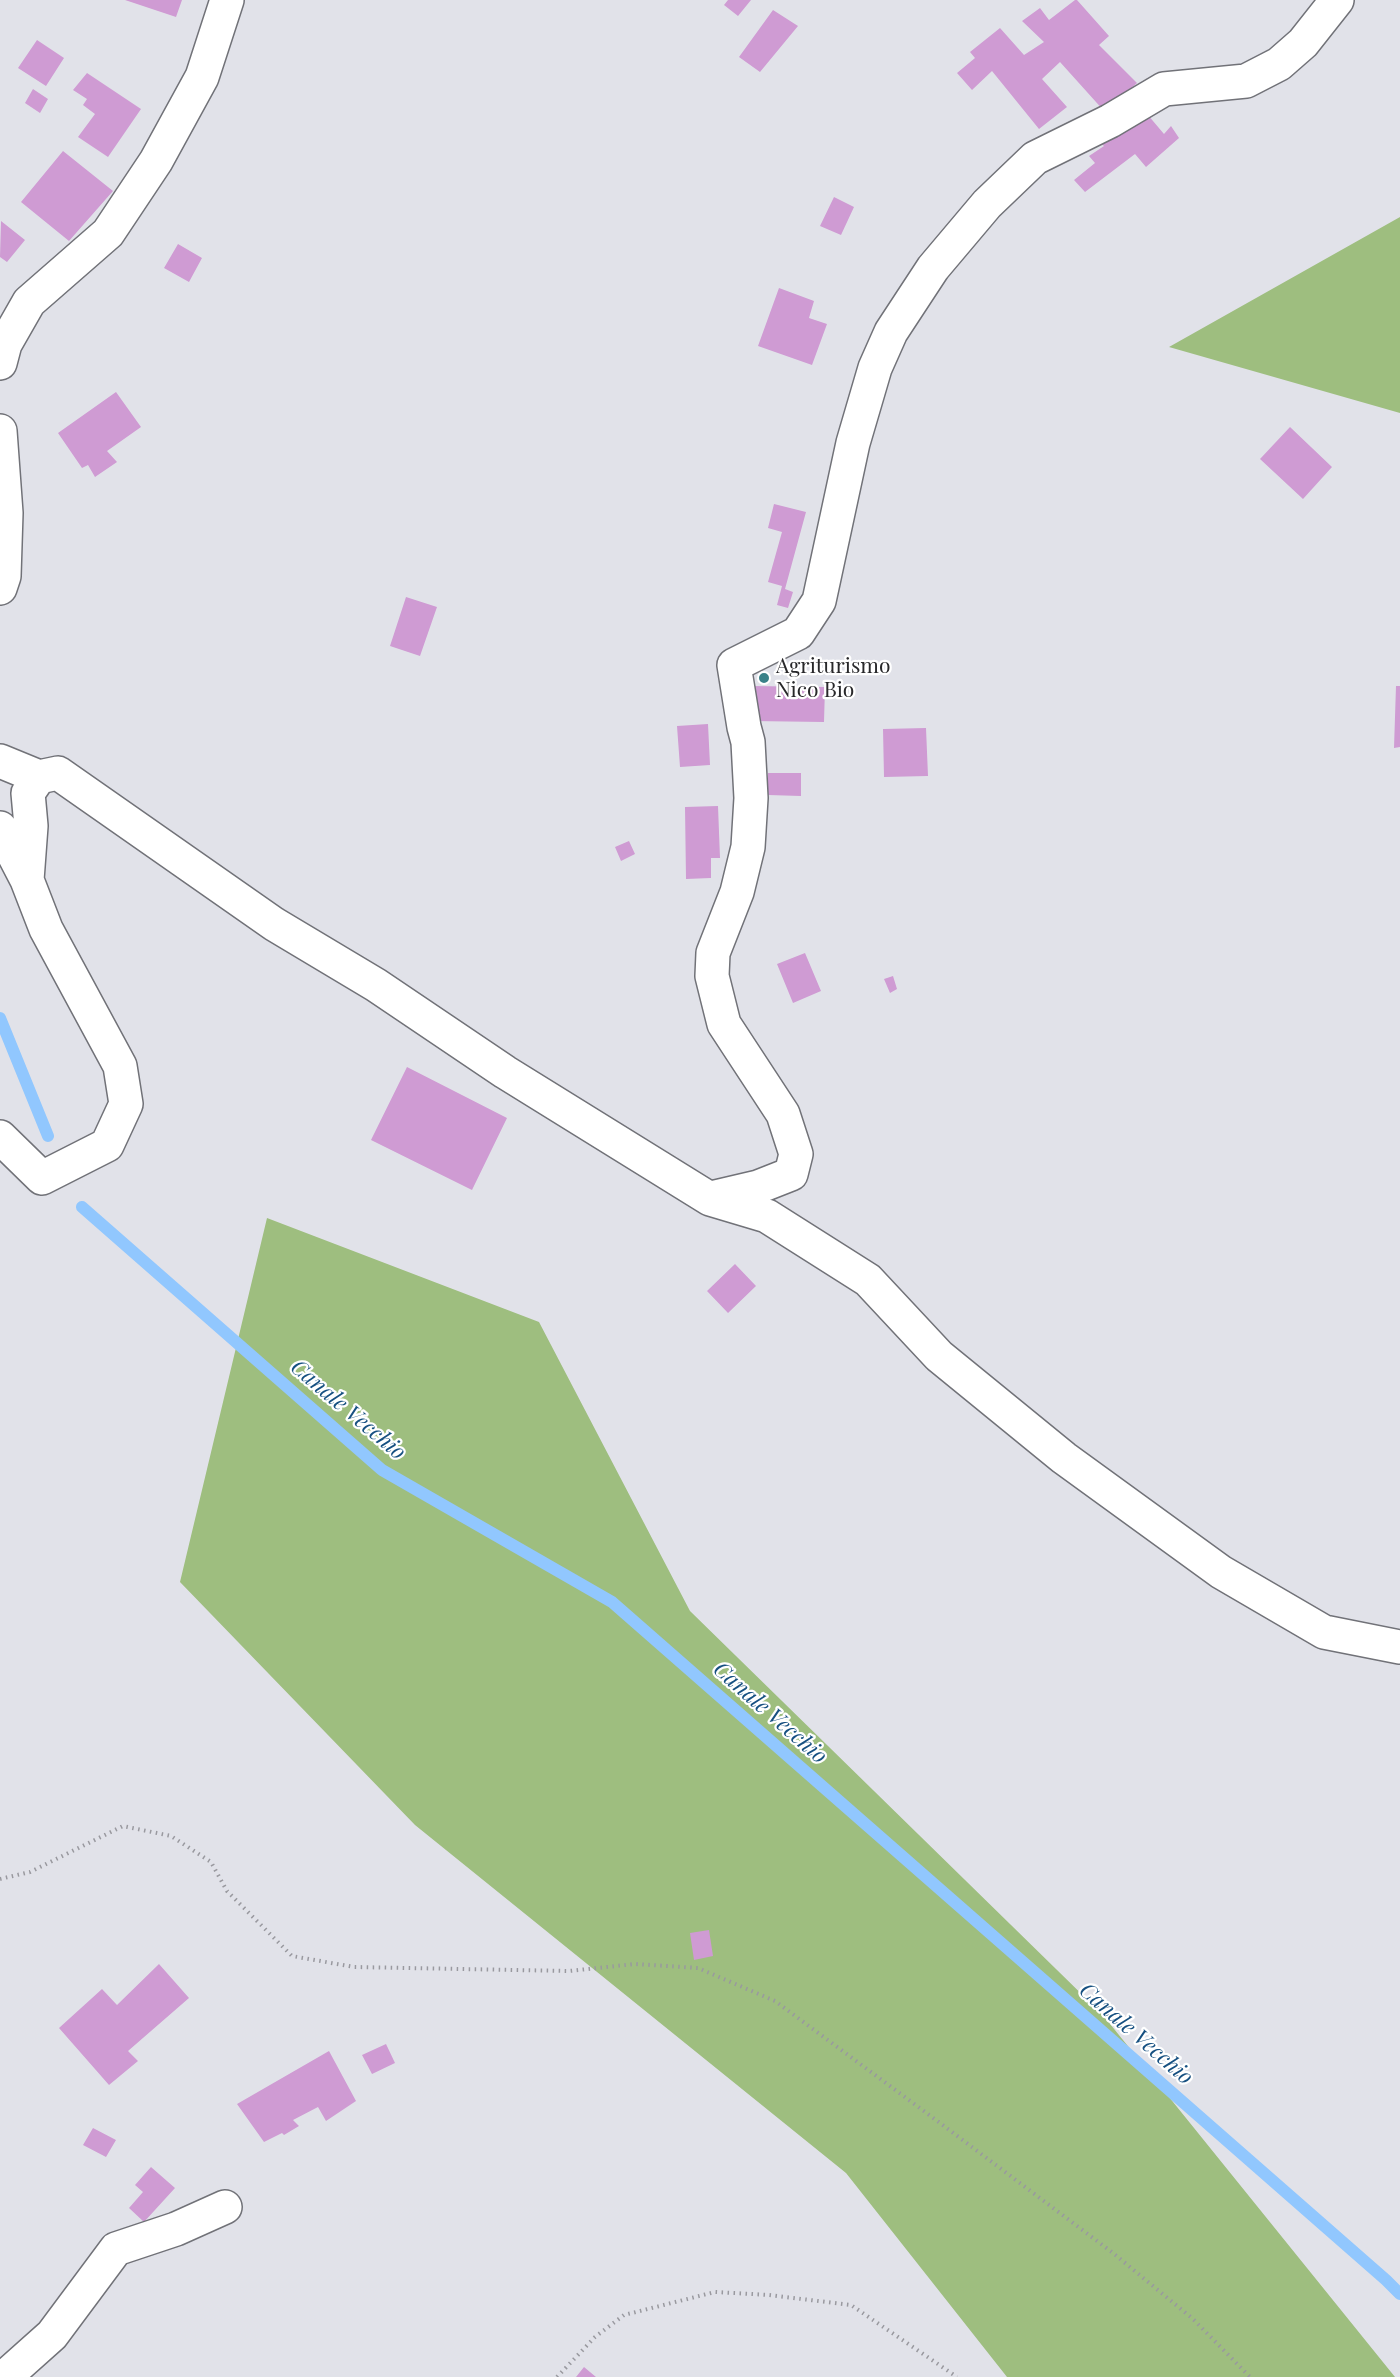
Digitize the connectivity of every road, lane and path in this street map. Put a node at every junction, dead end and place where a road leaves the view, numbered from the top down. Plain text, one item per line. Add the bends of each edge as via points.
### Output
1 (227, 0) edge
2 (1336, 0) edge
3 (0, 363) edge
4 (0, 431) edge
5 (0, 588) edge
6 (0, 761) edge
7 (39, 777) junction
8 (0, 828) edge
9 (27, 879) junction
10 (0, 1137) edge
11 (710, 1198) junction
12 (1400, 1647) edge
13 (0, 1879) edge
14 (225, 2207) dead end
15 (5, 2377) edge
16 (557, 2377) edge
17 (957, 2377) edge
18 (1250, 2377) edge

1 - 3 street via 202,77 156,161 108,233 29,302 5,344
2 - 11 street via 1303,43 1279,64 1246,81 1164,89 1035,158 987,204 933,268 891,332 875,368 853,443 819,601 798,633 734,665 748,742 752,798 738,892 713,953 712,976 724,1024 783,1114 796,1154 791,1174 758,1187
4 - 5 street via 6,513 4,576
6 - 7 street
7 - 9 street via 28,793 31,826
7 - 11 street via 58,773 274,924
8 - 9 street
9 - 10 street via 46,928 120,1066 126,1104 107,1145 42,1178
11 - 12 street via 767,1216 868,1280 939,1356 1064,1458 1221,1572 1324,1632
13 - 18 path via 30,1872 123,1826 171,1836 211,1862 227,1891 292,1956 354,1967 569,1971 634,1964 698,1968 775,2001 1113,2253 1194,2319
14 - 15 street via 116,2249 52,2334
16 - 17 path via 595,2337 624,2315 715,2292 851,2305

